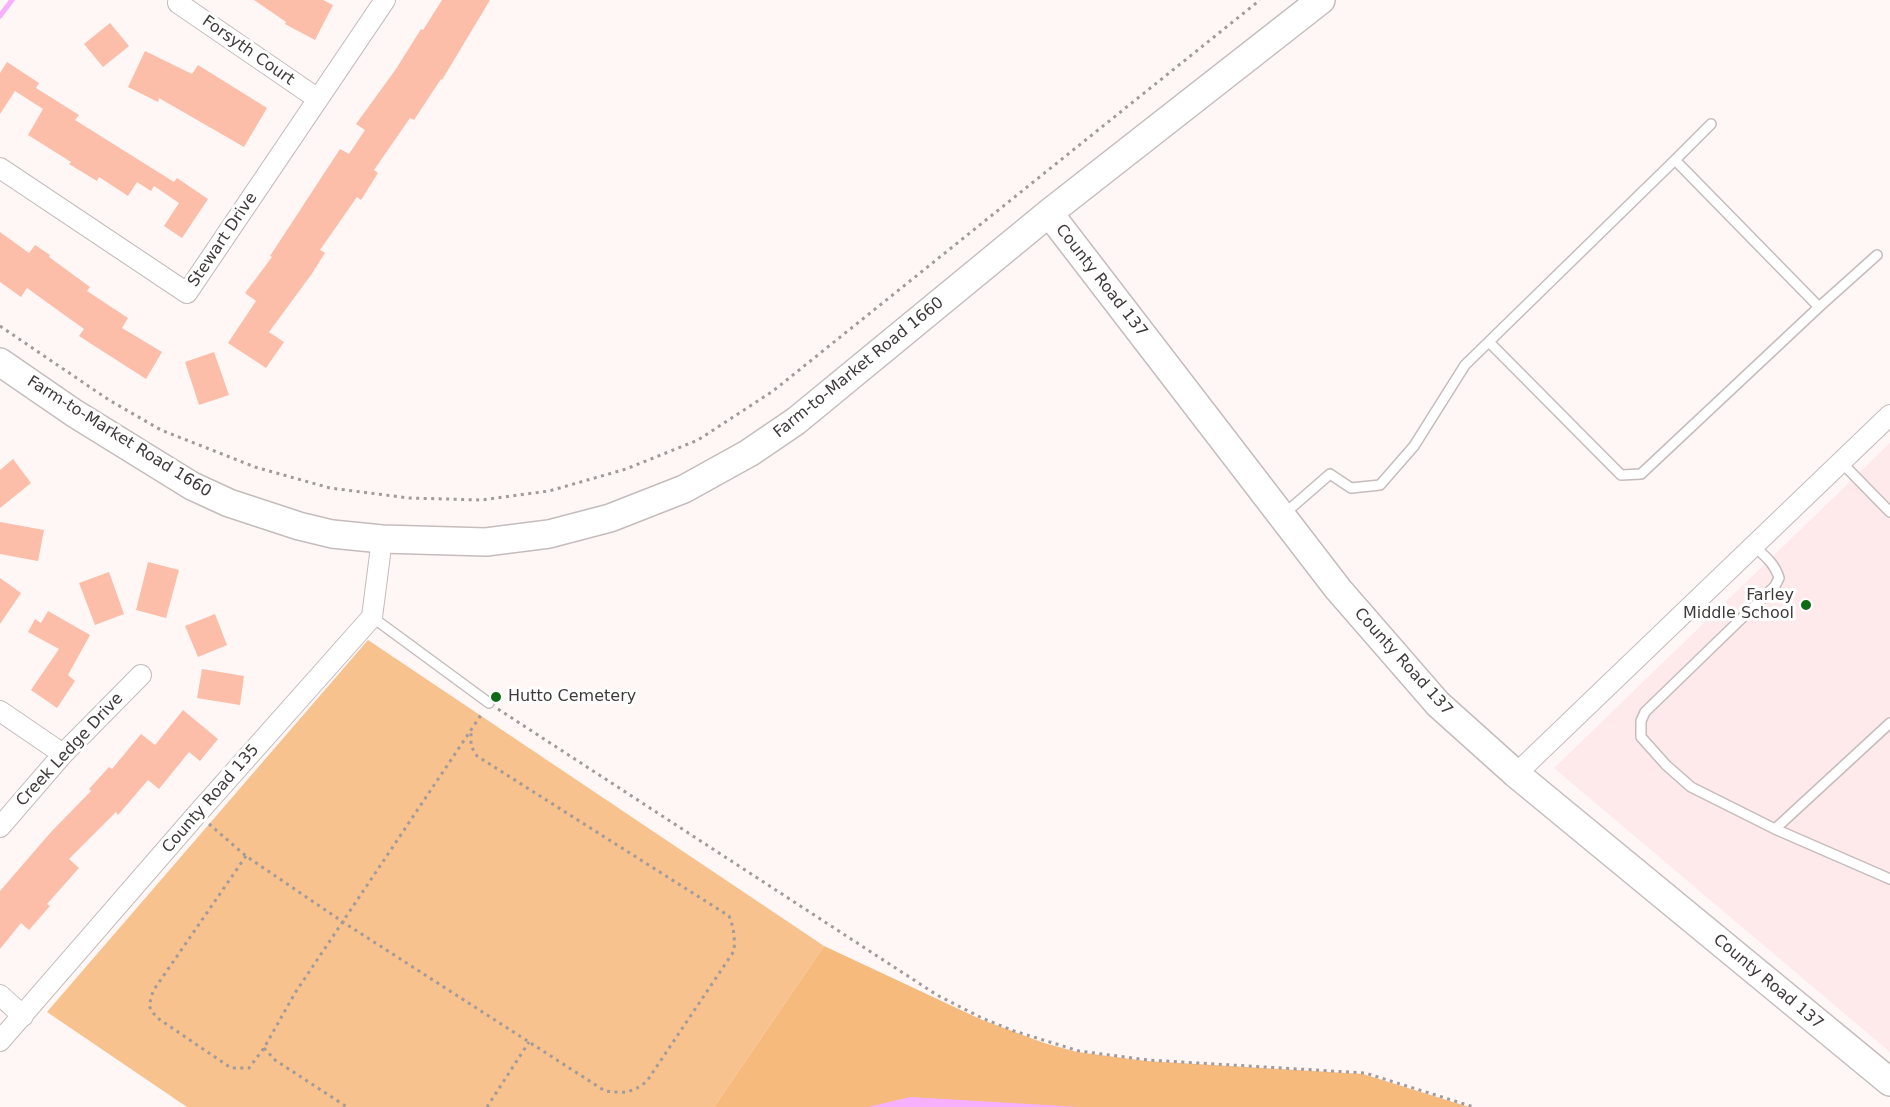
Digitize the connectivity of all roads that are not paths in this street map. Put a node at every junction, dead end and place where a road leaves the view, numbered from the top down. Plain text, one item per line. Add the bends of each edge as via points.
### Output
1 (385, 0) edge
2 (1321, 0) edge
3 (178, 3) dead end
4 (318, 99) junction
5 (1711, 124) dead end
6 (1675, 160) junction
7 (0, 168) edge
8 (1049, 213) junction
9 (1877, 255) dead end
10 (1819, 307) junction
11 (1489, 342) junction
12 (0, 362) edge
13 (1890, 415) edge
14 (1841, 462) junction
15 (1890, 512) edge
16 (1282, 516) junction
17 (382, 539) junction
18 (1754, 546) junction
19 (372, 617) junction
20 (141, 675) dead end
21 (489, 703) road end
22 (0, 711) edge
23 (1890, 723) edge
24 (63, 754) junction
25 (1516, 774) junction
26 (0, 827) edge
27 (1775, 829) junction
28 (1890, 879) edge
29 (0, 995) edge
30 (23, 1016) junction
31 (0, 1041) edge
32 (1890, 1082) edge

1 - 4 street, Stewart Drive
2 - 8 main road, Farm-to-Market Road 1660
3 - 4 street, Forsyth Court
4 - 7 street, Stewart Drive via 187,293
5 - 6 lane
6 - 10 lane
6 - 11 lane
8 - 16 main road, County Road 137
8 - 17 main road, Farm-to-Market Road 1660 via 796,421 684,489 630,511 549,534 486,542
9 - 10 lane
10 - 11 lane via 1641,474 1621,475
11 - 16 lane via 1465,364 1414,446 1380,485 1351,488 1330,474
12 - 17 main road, Farm-to-Market Road 1660 via 192,486 299,526
13 - 14 street
14 - 15 lane
14 - 18 street
16 - 25 main road, County Road 137 via 1338,589 1438,704
17 - 19 street
18 - 25 street
18 - 27 lane via 1777,571 1775,586 1652,703 1640,730 1646,744 1682,781
19 - 21 lane
19 - 30 street, County Road 135
20 - 24 street, Creek Ledge Drive
22 - 24 street
23 - 27 lane
24 - 26 street, Creek Ledge Drive
25 - 32 main road, County Road 137
27 - 28 lane
29 - 30 street
30 - 31 street, County Road 135

